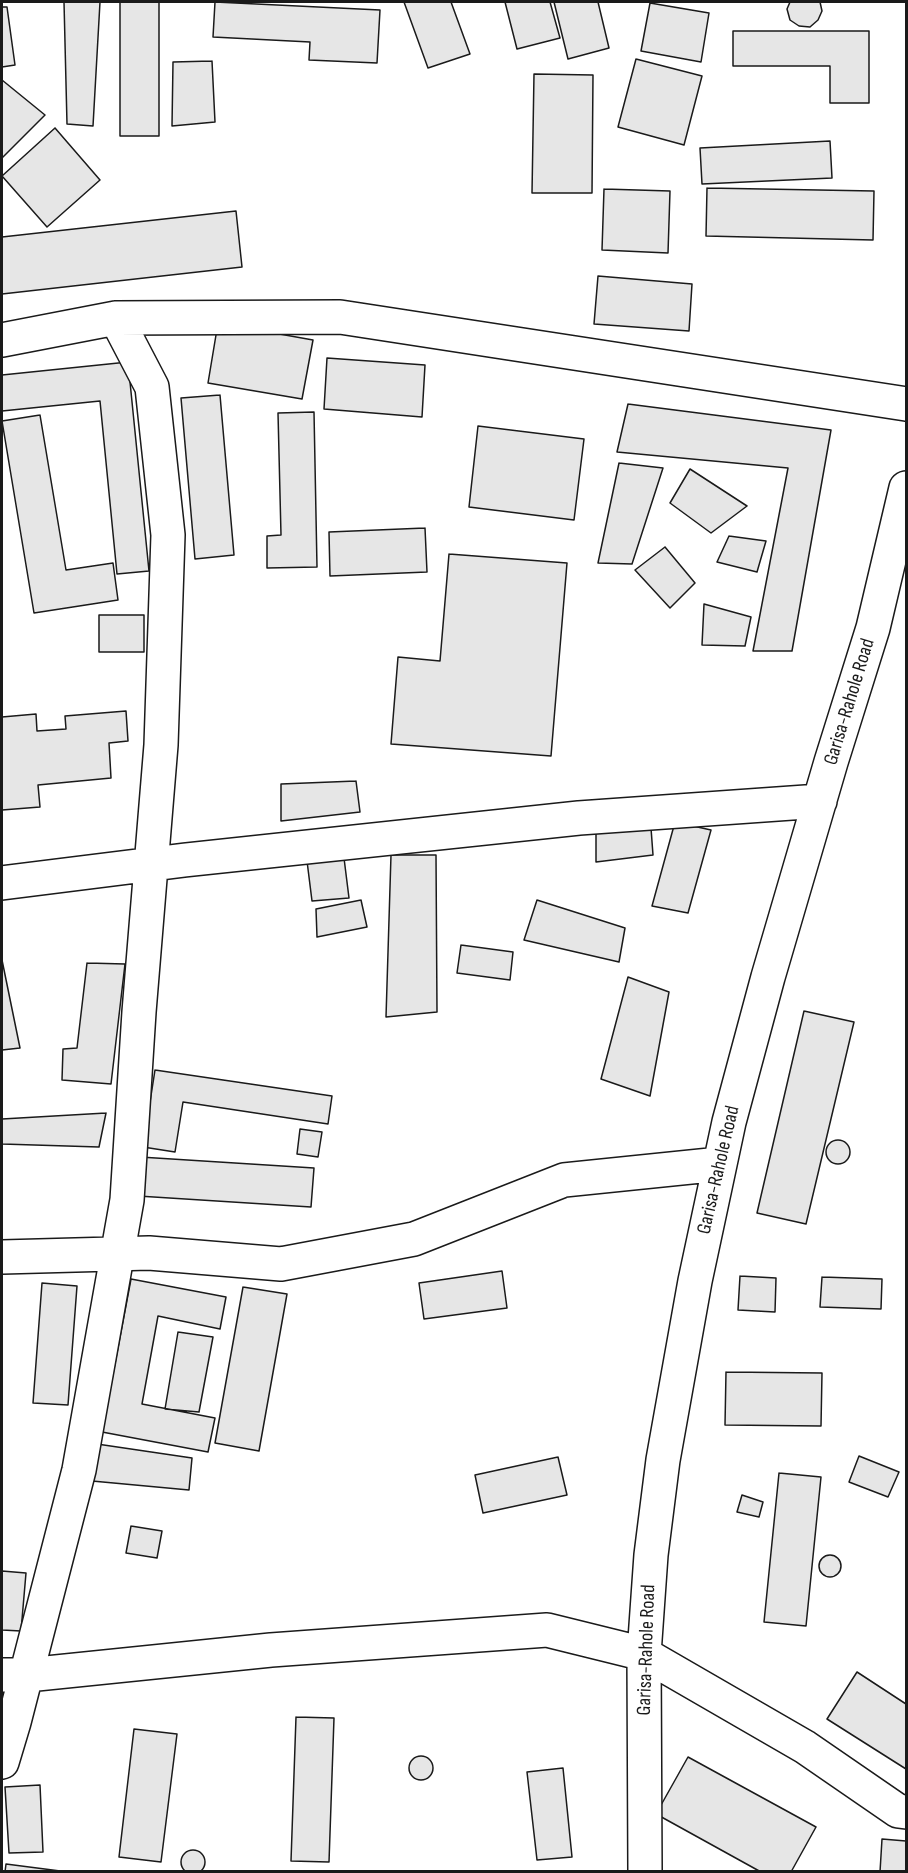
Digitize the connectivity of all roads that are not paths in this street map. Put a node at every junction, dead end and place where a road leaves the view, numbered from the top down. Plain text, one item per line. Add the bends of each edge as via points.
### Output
1 (116, 318) junction
2 (2, 340) edge
3 (906, 404) edge
4 (906, 488) edge
5 (820, 801) junction
6 (151, 865) junction
7 (2, 883) edge
8 (720, 1164) junction
9 (118, 1254) junction
10 (2, 1257) edge
11 (644, 1654) junction
12 (14, 1675) edge
13 (2, 1762) edge
14 (906, 1812) edge
15 (645, 1872) edge

1 - 2 street
1 - 3 street via 340,317
1 - 6 street via 152,387 168,535 161,745
4 - 5 street, Garisa-Rahole Road via 873,628
5 - 6 street via 579,818
5 - 8 street, Garisa-Rahole Road via 768,976
6 - 7 street
6 - 9 street via 127,1200
8 - 9 street via 564,1180 414,1239 281,1264 150,1252
8 - 11 street, Garisa-Rahole Road via 663,1460
9 - 10 street
9 - 12 street via 79,1470
11 - 12 street via 547,1630 271,1650
11 - 14 street via 806,1747 898,1811
11 - 15 street, Garisa-Rahole Road
12 - 13 street via 14,1722

